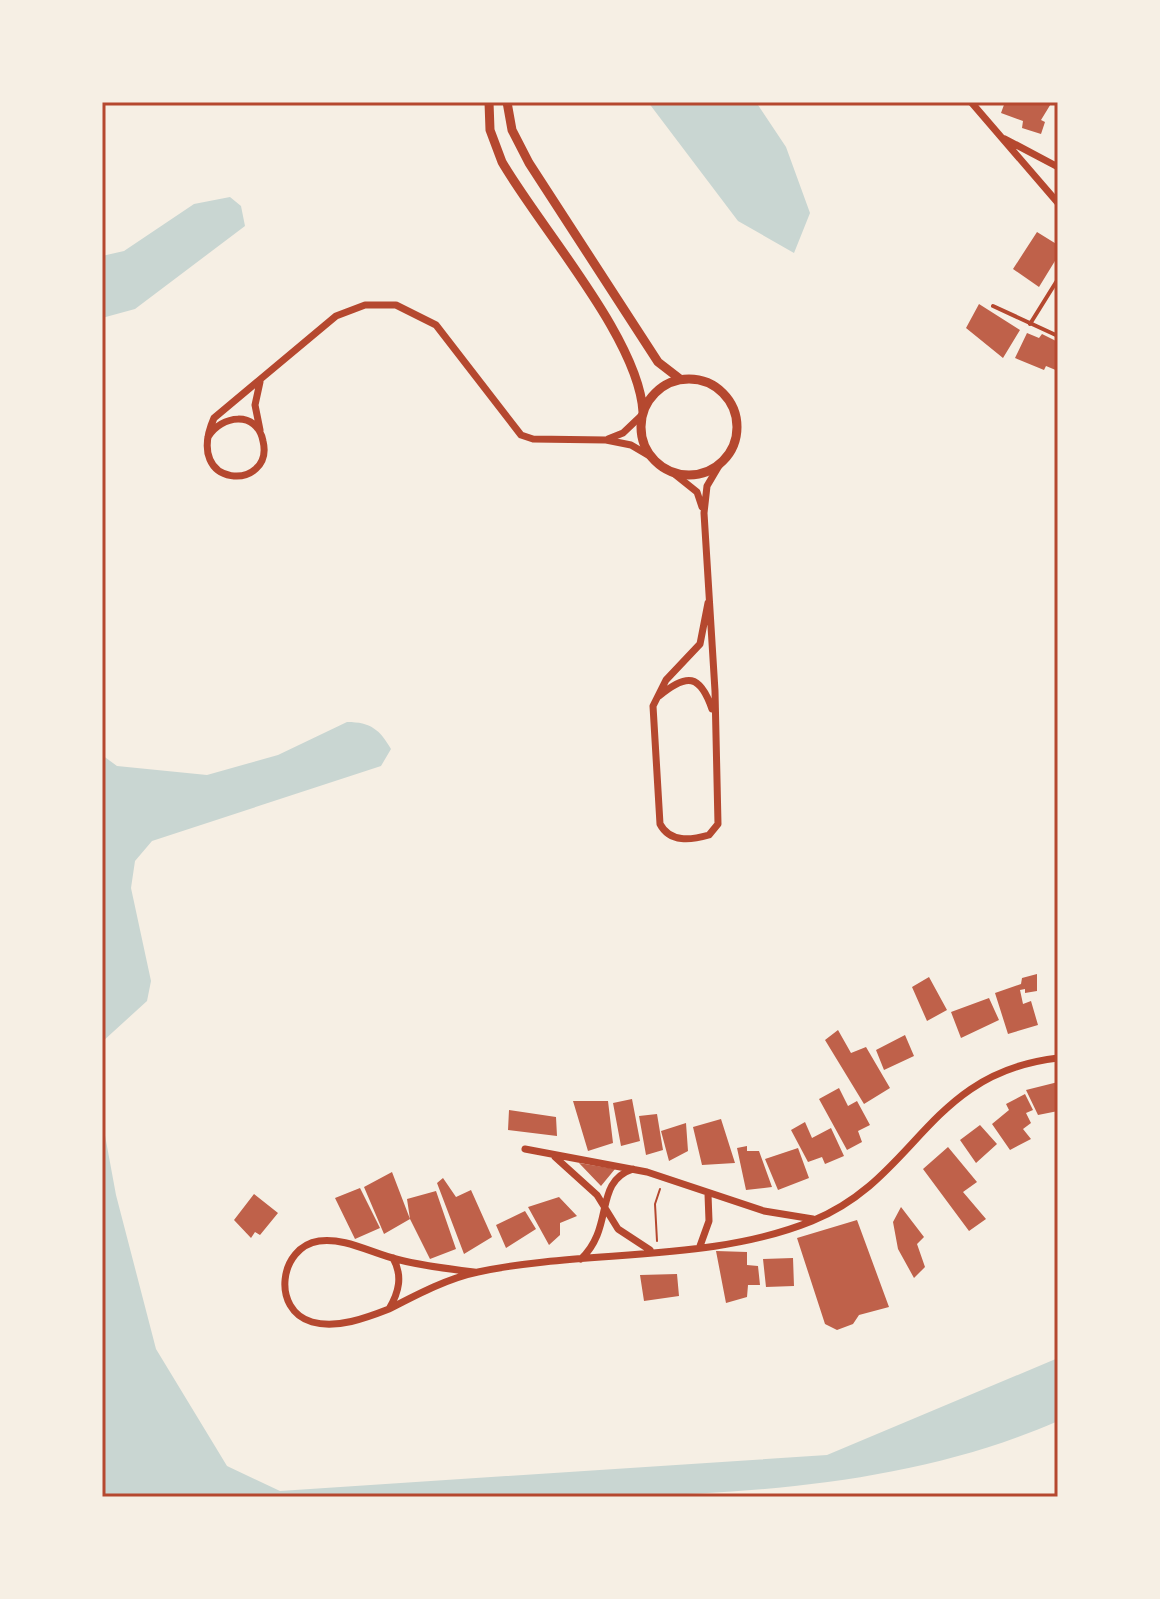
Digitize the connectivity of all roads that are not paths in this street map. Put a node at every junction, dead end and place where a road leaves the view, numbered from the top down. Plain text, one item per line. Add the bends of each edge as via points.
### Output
1 (486, 102) edge
2 (507, 102) edge
3 (971, 102) edge
4 (999, 136) junction
5 (1058, 167) edge
6 (1058, 203) edge
7 (1058, 279) edge
8 (993, 306) dead end
9 (1029, 324) junction
10 (1058, 336) edge
11 (680, 379) junction
12 (260, 382) junction
13 (643, 413) junction
14 (262, 435) junction
15 (208, 437) junction
16 (606, 440) junction
17 (653, 458) junction
18 (720, 464) junction
19 (672, 472) junction
20 (704, 513) junction
21 (708, 603) junction
22 (656, 697) junction
23 (714, 715) junction
24 (1058, 1058) edge
25 (525, 1149) dead end
26 (553, 1155) junction
27 (633, 1169) junction
28 (708, 1194) junction
29 (605, 1206) junction
30 (816, 1219) junction
31 (700, 1246) junction
32 (655, 1251) junction
33 (393, 1258) junction
34 (579, 1261) junction
35 (476, 1272) junction
36 (389, 1309) junction

1 - 13 street via 490,130 511,178 619,340 640,383
2 - 11 street via 519,147 658,362
3 - 4 street
4 - 5 street
4 - 6 street
7 - 9 lane
8 - 9 lane
9 - 10 lane
11 - 13 street via 657,390
11 - 18 street via 717,386 733,406 737,431
12 - 14 street via 255,405
12 - 15 street via 214,418
12 - 16 street via 343,312 365,305 396,305 436,325 521,435
13 - 16 street via 623,433
13 - 17 street via 642,438
14 - 15 street via 248,421 229,419
14 - 15 street via 261,463 237,477 211,465
16 - 17 street via 631,445
17 - 19 street
18 - 19 street via 703,473
18 - 20 street via 707,486
19 - 20 street via 697,492
20 - 21 street
21 - 22 street via 700,644
21 - 23 street
22 - 23 street via 678,682 695,680
22 - 23 street via 652,715 658,813 670,836 701,837 718,824
24 - 30 street via 1002,1070 975,1085 931,1120 877,1181
25 - 26 street
26 - 27 street
26 - 29 street
27 - 28 street
27 - 29 street via 615,1177
28 - 30 street
28 - 31 street via 709,1221
29 - 32 street via 618,1229
29 - 34 street via 598,1238
30 - 31 street via 766,1237
31 - 32 street
32 - 34 street
33 - 35 street
33 - 36 street via 399,1276
33 - 36 street via 316,1241 295,1254 284,1277 294,1311 313,1322 351,1322
34 - 35 street
35 - 36 street

